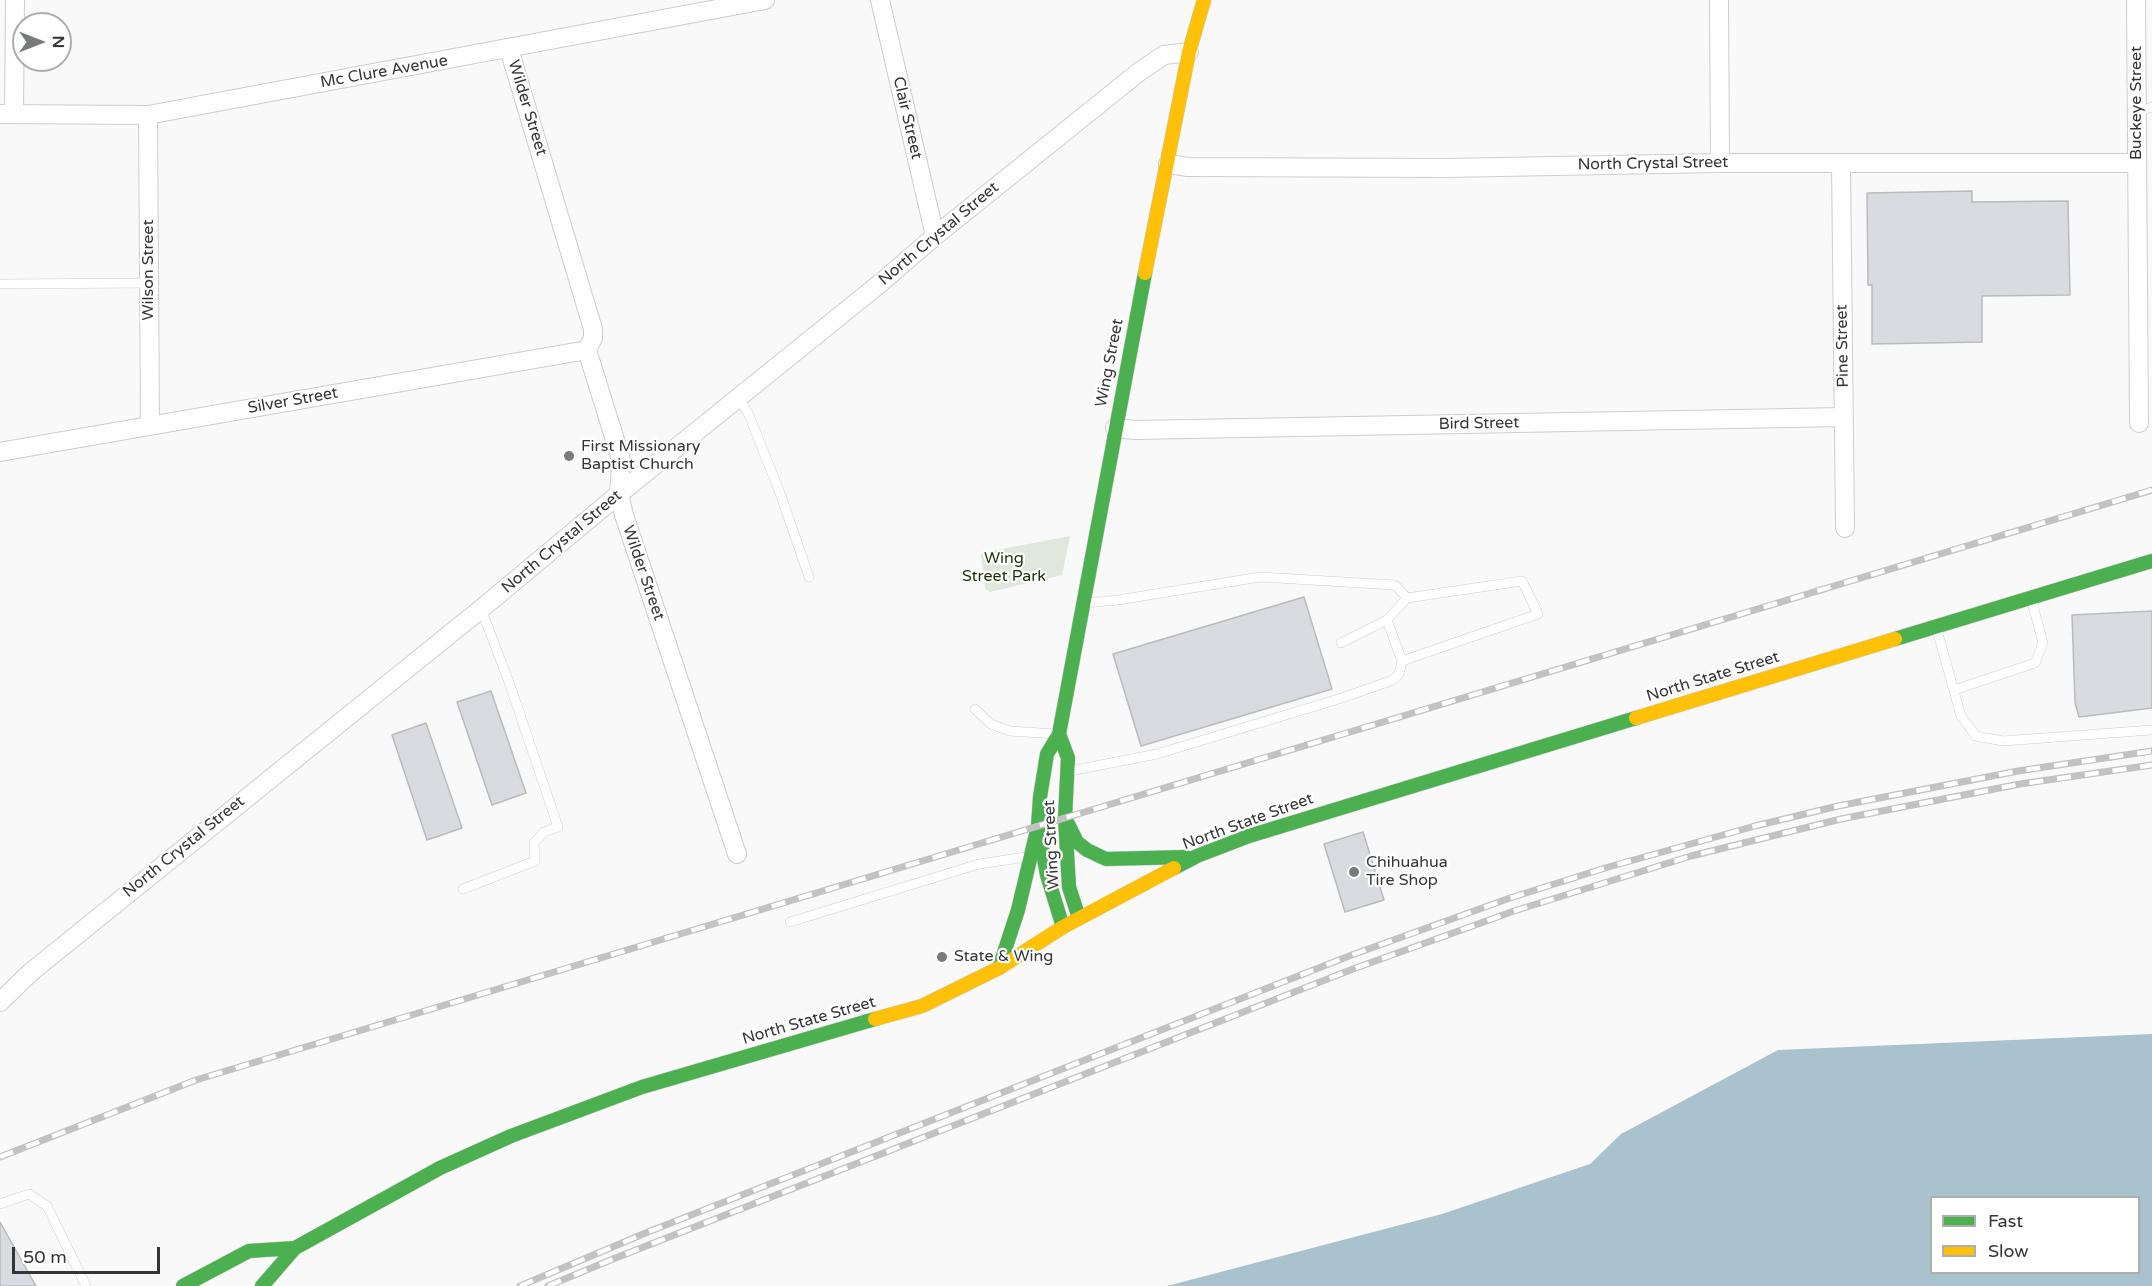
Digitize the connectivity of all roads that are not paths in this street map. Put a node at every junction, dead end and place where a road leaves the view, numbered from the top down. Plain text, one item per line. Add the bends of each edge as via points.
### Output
1 (15, 0) edge
2 (765, 0) edge
3 (880, 0) edge
4 (1204, 0) edge
5 (1719, 0) edge
6 (2136, 0) edge
7 (733, 3) edge
8 (509, 49) junction
9 (1189, 52) junction
10 (2145, 109) edge
11 (7, 114) edge
12 (148, 115) junction
13 (1720, 163) junction
14 (2138, 163) junction
15 (1168, 164) junction
16 (1841, 164) junction
17 (935, 236) junction
18 (150, 283) junction
19 (0, 284) edge
20 (587, 350) junction
21 (739, 398) junction
22 (2146, 401) edge
23 (1844, 417) junction
24 (2139, 423) dead end
25 (150, 425) junction
26 (1115, 428) junction
27 (0, 452) edge
28 (620, 494) junction
29 (1845, 528) dead end
30 (2152, 561) edge
31 (809, 577) dead end
32 (1407, 598) junction
33 (2031, 598) junction
34 (1083, 603) junction
35 (481, 609) junction
36 (1387, 620) junction
37 (1936, 627) junction
38 (1341, 643) dead end
39 (1402, 661) junction
40 (1954, 690) junction
41 (975, 709) dead end
42 (2152, 730) edge
43 (1059, 734) junction
44 (1067, 771) junction
45 (1065, 818) junction
46 (1038, 826) junction
47 (737, 854) dead end
48 (1031, 856) junction
49 (1197, 856) junction
50 (463, 889) dead end
51 (1079, 918) junction
52 (790, 922) dead end
53 (1063, 927) junction
54 (999, 968) junction
55 (0, 1002) edge
56 (0, 1204) edge
57 (295, 1248) junction
58 (86, 1286) edge
59 (183, 1286) edge
60 (262, 1286) edge

1 - 11 street
2 - 7 street, Mc Clure Avenue
3 - 17 street, Clair Street
4 - 9 main road, Wing Street
5 - 13 street
6 - 10 street, Buckeye Street
7 - 8 street, Mc Clure Avenue
8 - 12 street, Mc Clure Avenue
8 - 20 street, Wilder Street via 594,328
9 - 15 main road, Wing Street
9 - 17 street, North Crystal Street via 1164,55 1139,72
10 - 14 street, Buckeye Street
11 - 12 street, Mc Clure Avenue
12 - 18 street, Wilson Street
13 - 15 street, North Crystal Street via 1445,168
13 - 16 street, North Crystal Street
14 - 16 street, North Crystal Street
14 - 22 street, Buckeye Street
15 - 26 main road, Wing Street
16 - 23 street, Pine Street
17 - 21 street, North Crystal Street
18 - 19 lane
18 - 25 street, Wilson Street
20 - 25 street, Silver Street
20 - 28 street, Wilder Street via 620,456
21 - 28 street, North Crystal Street
21 - 31 lane via 780,493
22 - 24 street, Buckeye Street
23 - 26 street, Bird Street
23 - 29 street, Pine Street
25 - 27 street, Silver Street
26 - 34 main road, Wing Street
28 - 35 street, North Crystal Street
28 - 47 street, Wilder Street
30 - 33 main road, North State Street
32 - 34 lane via 1395,585 1260,577
32 - 36 lane
32 - 39 lane via 1522,581 1538,614
33 - 37 main road, North State Street
33 - 40 lane via 2043,643 2035,663
34 - 43 main road, Wing Street
35 - 50 lane via 558,827 544,832 534,843 535,861
35 - 55 street, North Crystal Street via 49,957
36 - 38 lane
36 - 39 lane
37 - 40 lane
37 - 49 main road, North State Street via 1319,813
39 - 44 lane via 1393,680 1342,698 1157,754
40 - 42 lane via 1961,716 1976,736 2003,741
41 - 43 lane via 991,724 1010,731
43 - 44 main road, Wing Street via 1068,758
43 - 46 main road, Wing Street via 1047,754
44 - 45 main road, Wing Street
45 - 49 main road via 1077,842 1106,859
45 - 51 main road, Wing Street via 1070,891
46 - 48 main road
46 - 53 main road, Wing Street via 1047,875
48 - 52 lane via 979,864
48 - 54 main road
49 - 51 main road, North State Street
51 - 53 main road, North State Street
53 - 54 main road, North State Street
54 - 57 main road, North State Street via 921,1006 642,1087 511,1136 440,1168
56 - 58 lane via 29,1194 47,1206
57 - 59 main road, North State Street via 249,1251
57 - 60 main road, North State Street

